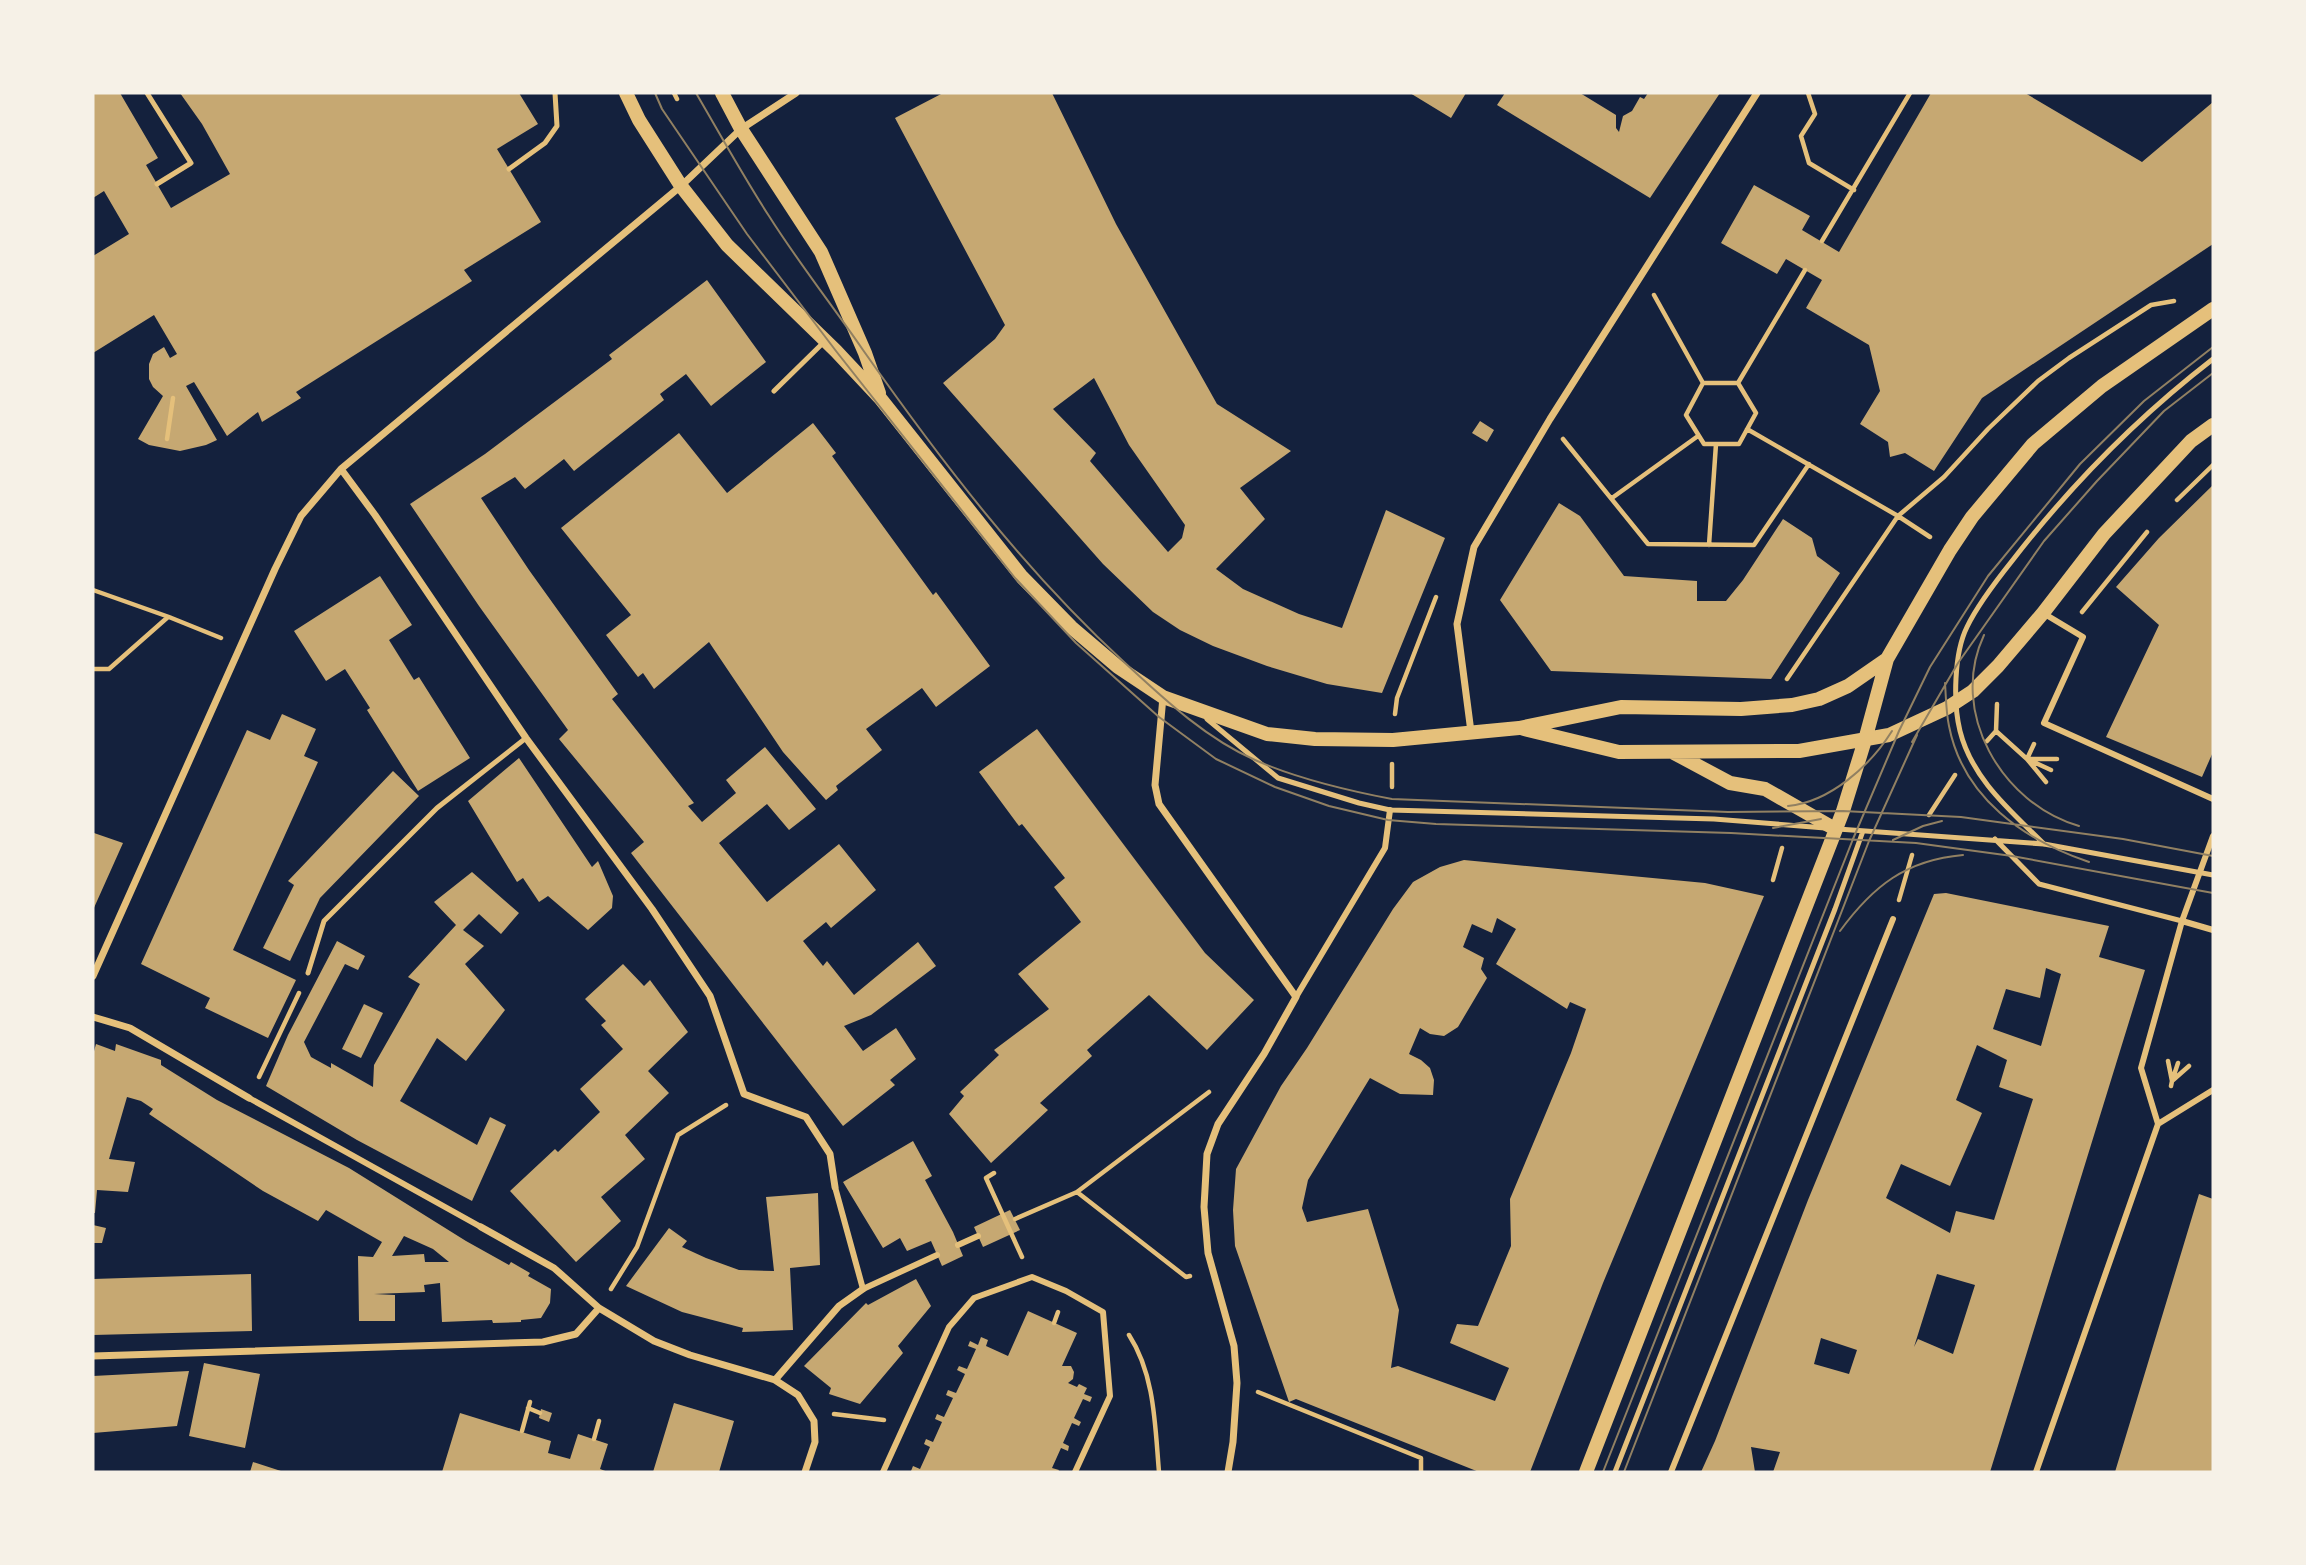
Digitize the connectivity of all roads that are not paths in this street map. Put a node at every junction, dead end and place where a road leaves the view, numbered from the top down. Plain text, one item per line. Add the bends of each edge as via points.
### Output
1 (147, 93) edge
2 (555, 93) edge
3 (626, 93) edge
4 (722, 93) edge
5 (796, 93) edge
6 (1756, 93) edge
7 (741, 128) junction
8 (509, 169) dead end
9 (157, 184) dead end
10 (681, 186) junction
11 (2213, 309) edge
12 (825, 341) junction
13 (2213, 359) edge
14 (774, 391) dead end
15 (880, 398) junction
16 (2213, 425) edge
17 (341, 469) junction
18 (2043, 613) junction
19 (1887, 659) junction
20 (1163, 697) junction
21 (1956, 702) junction
22 (1200, 712) junction
23 (1519, 728) junction
24 (1471, 732) junction
25 (526, 738) junction
26 (1866, 740) junction
27 (1672, 752) junction
28 (2213, 799) edge
29 (1390, 810) junction
30 (1835, 829) junction
31 (1863, 831) junction
32 (2213, 836) edge
33 (1994, 839) junction
34 (2044, 844) junction
35 (2198, 873) junction
36 (2213, 876) edge
37 (1893, 919) dead end
38 (2182, 921) junction
39 (2213, 930) edge
40 (309, 973) road end
41 (93, 976) edge
42 (1296, 997) junction
43 (93, 1017) edge
44 (2213, 1090) edge
45 (249, 1098) joint
46 (2158, 1124) junction
47 (835, 1187) joint
48 (481, 1227) joint
49 (978, 1236) dead end
50 (958, 1245) dead end
51 (937, 1255) dead end
52 (863, 1289) junction
53 (599, 1308) junction
54 (93, 1356) edge
55 (775, 1380) junction
56 (805, 1472) edge
57 (883, 1472) edge
58 (1075, 1472) edge
59 (1228, 1472) edge
60 (1586, 1472) edge
61 (1615, 1472) edge
62 (1671, 1472) edge
63 (2035, 1472) edge

1 - 9 lane via 191,163
2 - 8 lane via 557,127 545,143
3 - 10 main road
4 - 7 main road
5 - 7 street
6 - 24 street via 1474,547 1457,624
7 - 10 street
7 - 15 main road via 821,252
10 - 12 main road via 727,245
10 - 17 street
11 - 19 main road via 2102,386 2033,444 1972,517
12 - 14 lane
12 - 15 main road
13 - 21 lane via 2120,439 1996,581 1966,628
15 - 20 main road via 1022,576 1090,643
16 - 18 main road via 2191,441 2104,534
17 - 25 street
17 - 41 street via 294,528
18 - 21 main road via 1998,666
18 - 28 street via 2083,637 2044,723
19 - 23 main road via 1848,686 1792,705 1622,707
19 - 26 main road
20 - 22 main road
20 - 42 street via 1155,785 1160,804
21 - 26 main road via 1889,735
21 - 34 lane via 1961,732 1987,787
22 - 24 main road via 1267,734 1315,739 1393,740
22 - 29 lane via 1278,778
23 - 24 main road
23 - 27 main road via 1619,752
25 - 40 lane via 437,808 324,921
25 - 47 street via 710,996 744,1094 806,1118 830,1154
26 - 27 main road via 1799,751
26 - 30 main road
27 - 30 main road via 1730,783 1765,789
29 - 30 lane via 1714,818
29 - 42 street via 1385,848
30 - 31 lane
30 - 60 main road
31 - 33 lane
31 - 61 lane
32 - 35 street
33 - 34 lane
33 - 38 lane via 2039,884
34 - 35 lane
35 - 36 lane
35 - 38 street
37 - 62 street
38 - 39 street
38 - 46 street via 2141,1068
42 - 59 street via 1218,1124 1207,1154 1204,1207 1208,1253 1234,1346 1237,1384
43 - 45 street via 130,1028
44 - 46 street
45 - 48 street
46 - 63 street
47 - 52 street
48 - 53 street via 554,1268
49 - 50 street
51 - 52 street
52 - 55 street via 839,1306
53 - 54 street via 576,1335 543,1342
53 - 55 street via 654,1341
55 - 56 street via 798,1395 814,1420 815,1441
57 - 58 street via 949,1327 974,1298 1032,1277 1103,1312 1110,1396

